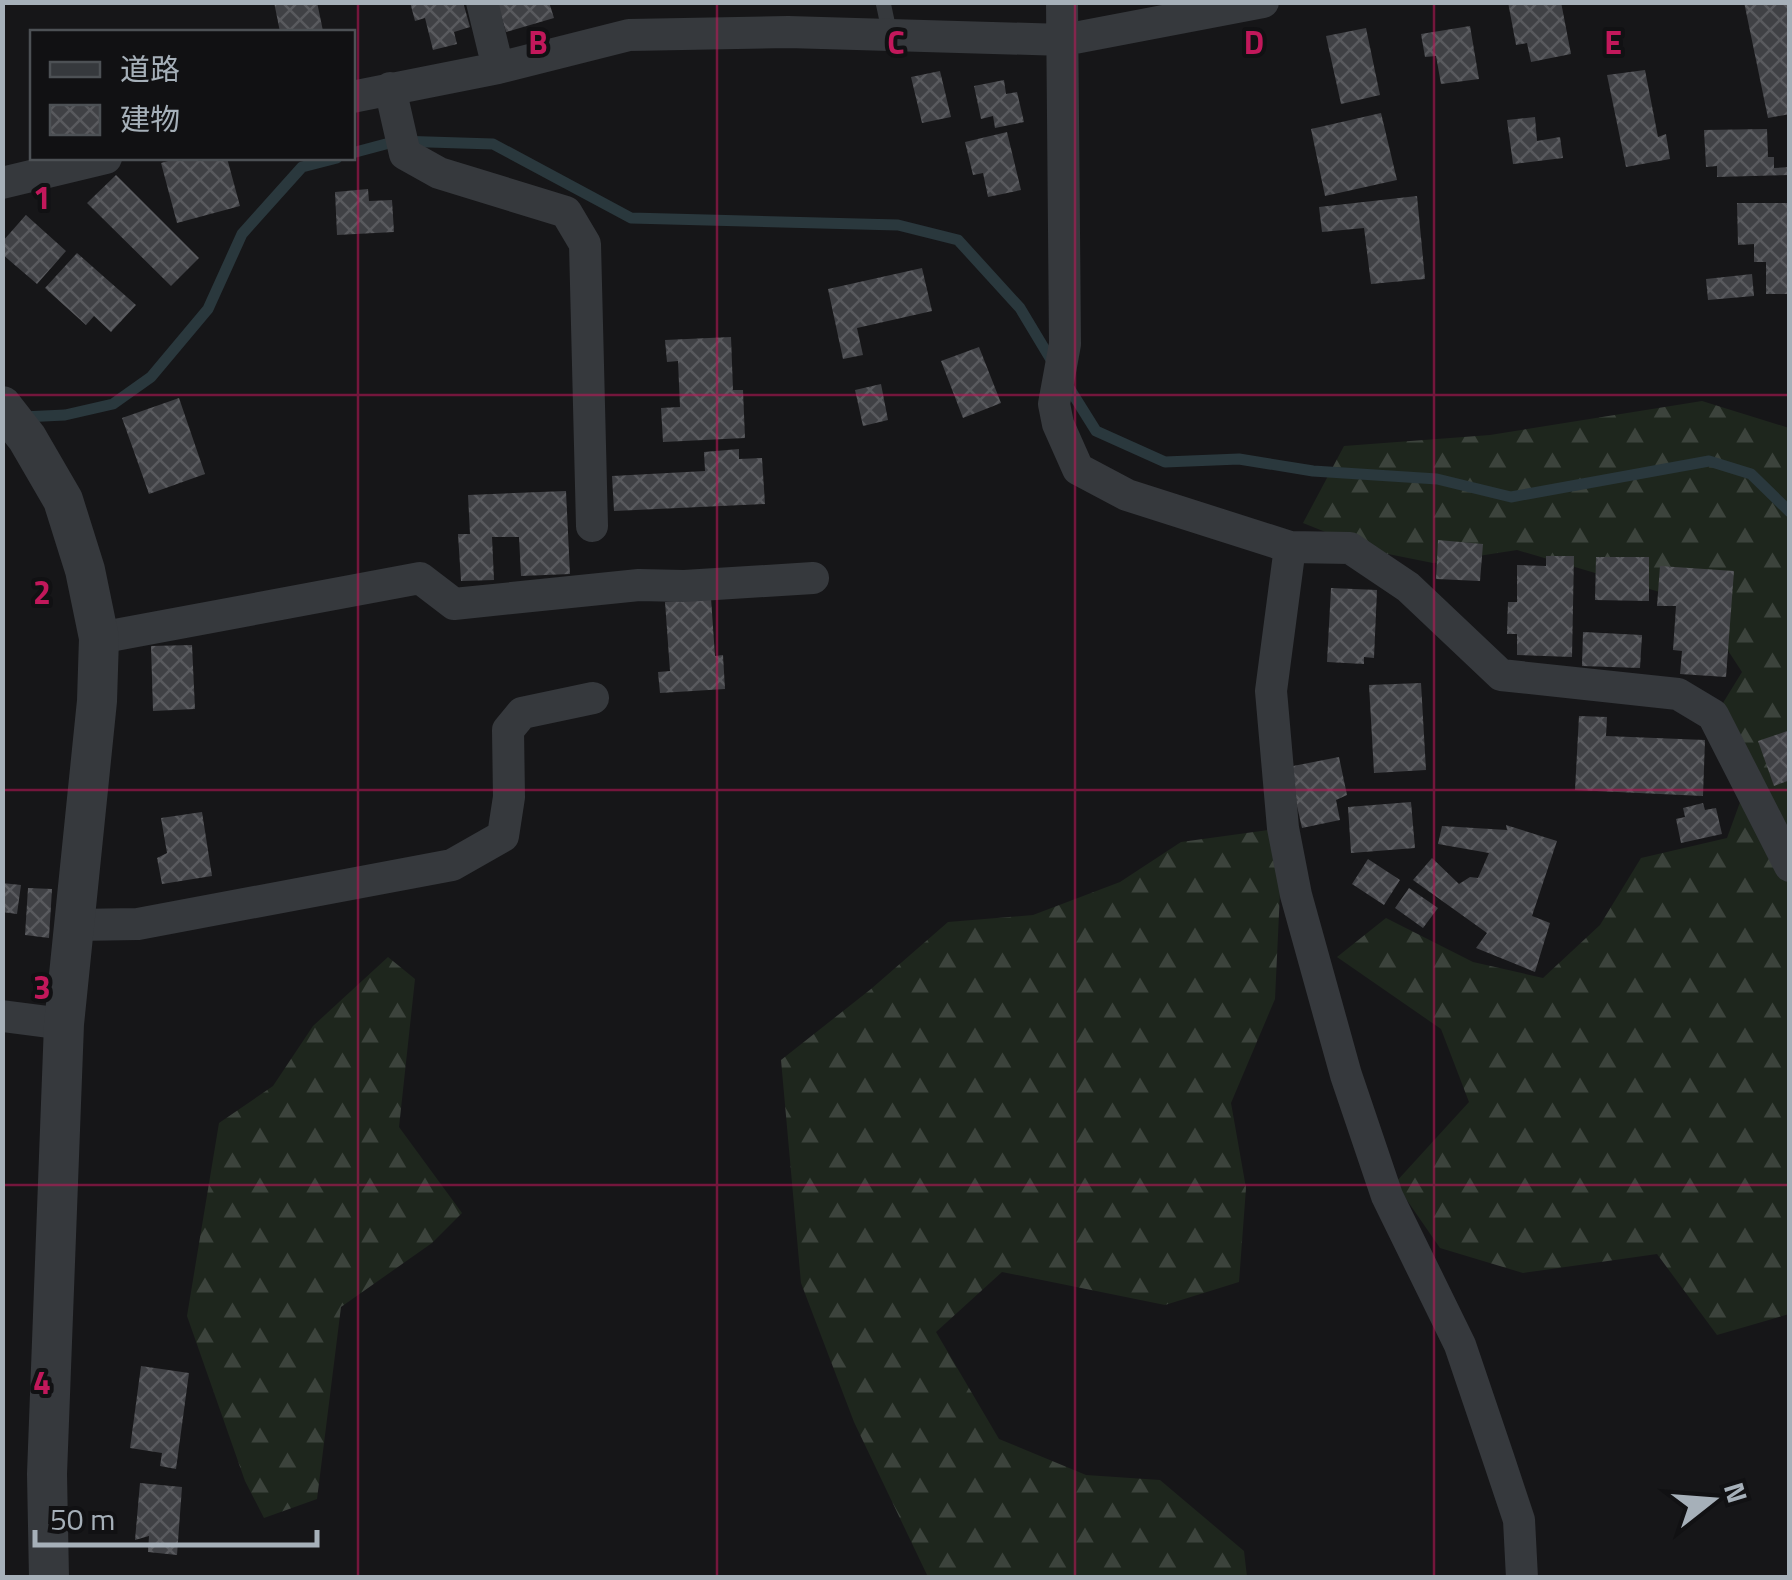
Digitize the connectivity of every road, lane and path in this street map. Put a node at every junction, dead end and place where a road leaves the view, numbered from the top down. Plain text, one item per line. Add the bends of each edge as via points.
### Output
1 (482, 2) edge
2 (1062, 2) edge
3 (1263, 2) edge
4 (887, 18) edge
5 (1064, 40) junction
6 (498, 68) junction
7 (355, 97) edge
8 (392, 97) junction
9 (98, 160) edge
10 (2, 183) edge
11 (2, 406) edge
12 (592, 526) dead end
13 (1290, 546) junction
14 (813, 578) dead end
15 (99, 638) junction
16 (593, 698) dead end
17 (1790, 866) edge
18 (75, 924) junction
19 (2, 1016) edge
20 (64, 1024) junction
21 (49, 1578) edge
22 (1522, 1578) edge

1 - 6 street
2 - 5 street
3 - 5 street
4 - 5 street
4 - 6 street via 788,32 629,35
5 - 13 street via 1065,344 1054,404 1058,424 1078,468 1127,495
6 - 8 street
7 - 8 street
8 - 12 street via 405,154 439,173 566,212 584,244
9 - 10 street
11 - 15 street via 62,500
13 - 17 street via 1350,548 1408,588 1500,675 1678,694 1713,714
13 - 22 street via 1272,691 1282,828 1296,896 1386,1196 1460,1345 1499,1460 1518,1520
14 - 15 street via 639,585 454,604 420,578
15 - 18 street
16 - 18 street via 522,714 508,730 503,836 452,865 138,924
18 - 20 street
19 - 20 street
20 - 21 street

